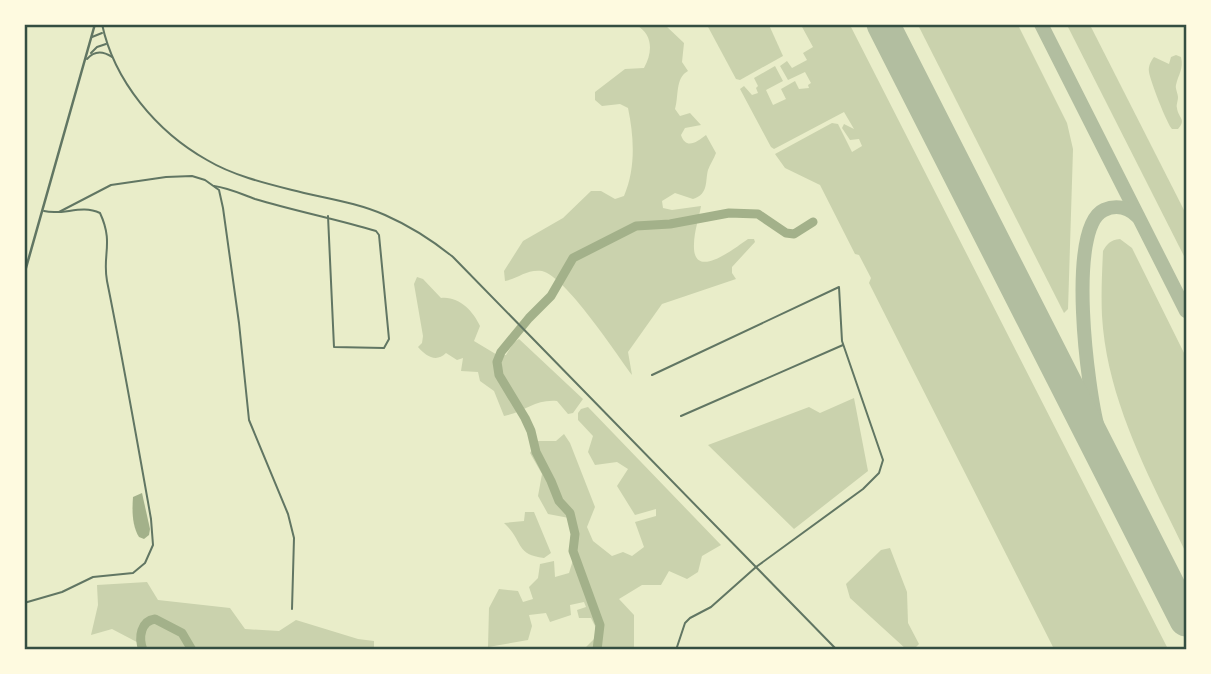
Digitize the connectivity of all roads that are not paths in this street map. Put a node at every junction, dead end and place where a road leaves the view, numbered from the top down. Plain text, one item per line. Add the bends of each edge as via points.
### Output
1 (95, 24) edge
2 (102, 24) edge
3 (103, 32) junction
4 (92, 37) junction
5 (107, 44) junction
6 (90, 55) junction
7 (112, 57) junction
8 (84, 63) junction
9 (213, 186) junction
10 (41, 210) junction
11 (59, 212) junction
12 (328, 216) junction
13 (24, 275) edge
14 (844, 344) junction
15 (652, 375) dead end
16 (681, 416) dead end
17 (756, 567) junction
18 (24, 603) edge
19 (292, 609) dead end
20 (676, 649) edge
21 (837, 649) edge

1 - 4 street
2 - 3 street
3 - 4 street
3 - 5 street
4 - 8 street
5 - 6 street
5 - 7 street
6 - 7 street via 102,52
6 - 8 street
7 - 17 street via 152,116 208,161 290,190 384,215 453,257
8 - 10 street
9 - 11 street via 192,176 111,185
9 - 12 street
9 - 19 street via 219,190 223,208 248,420 294,538
10 - 11 street
10 - 13 street
11 - 18 street via 90,208 100,213 106,226 106,278 152,519 153,545 145,563 133,573 93,577
12 - 12 street via 379,235 388,339 384,348 334,348
14 - 15 street via 839,287
14 - 16 street
14 - 17 street via 883,460 879,473
17 - 20 street via 711,607 685,623
17 - 21 street

